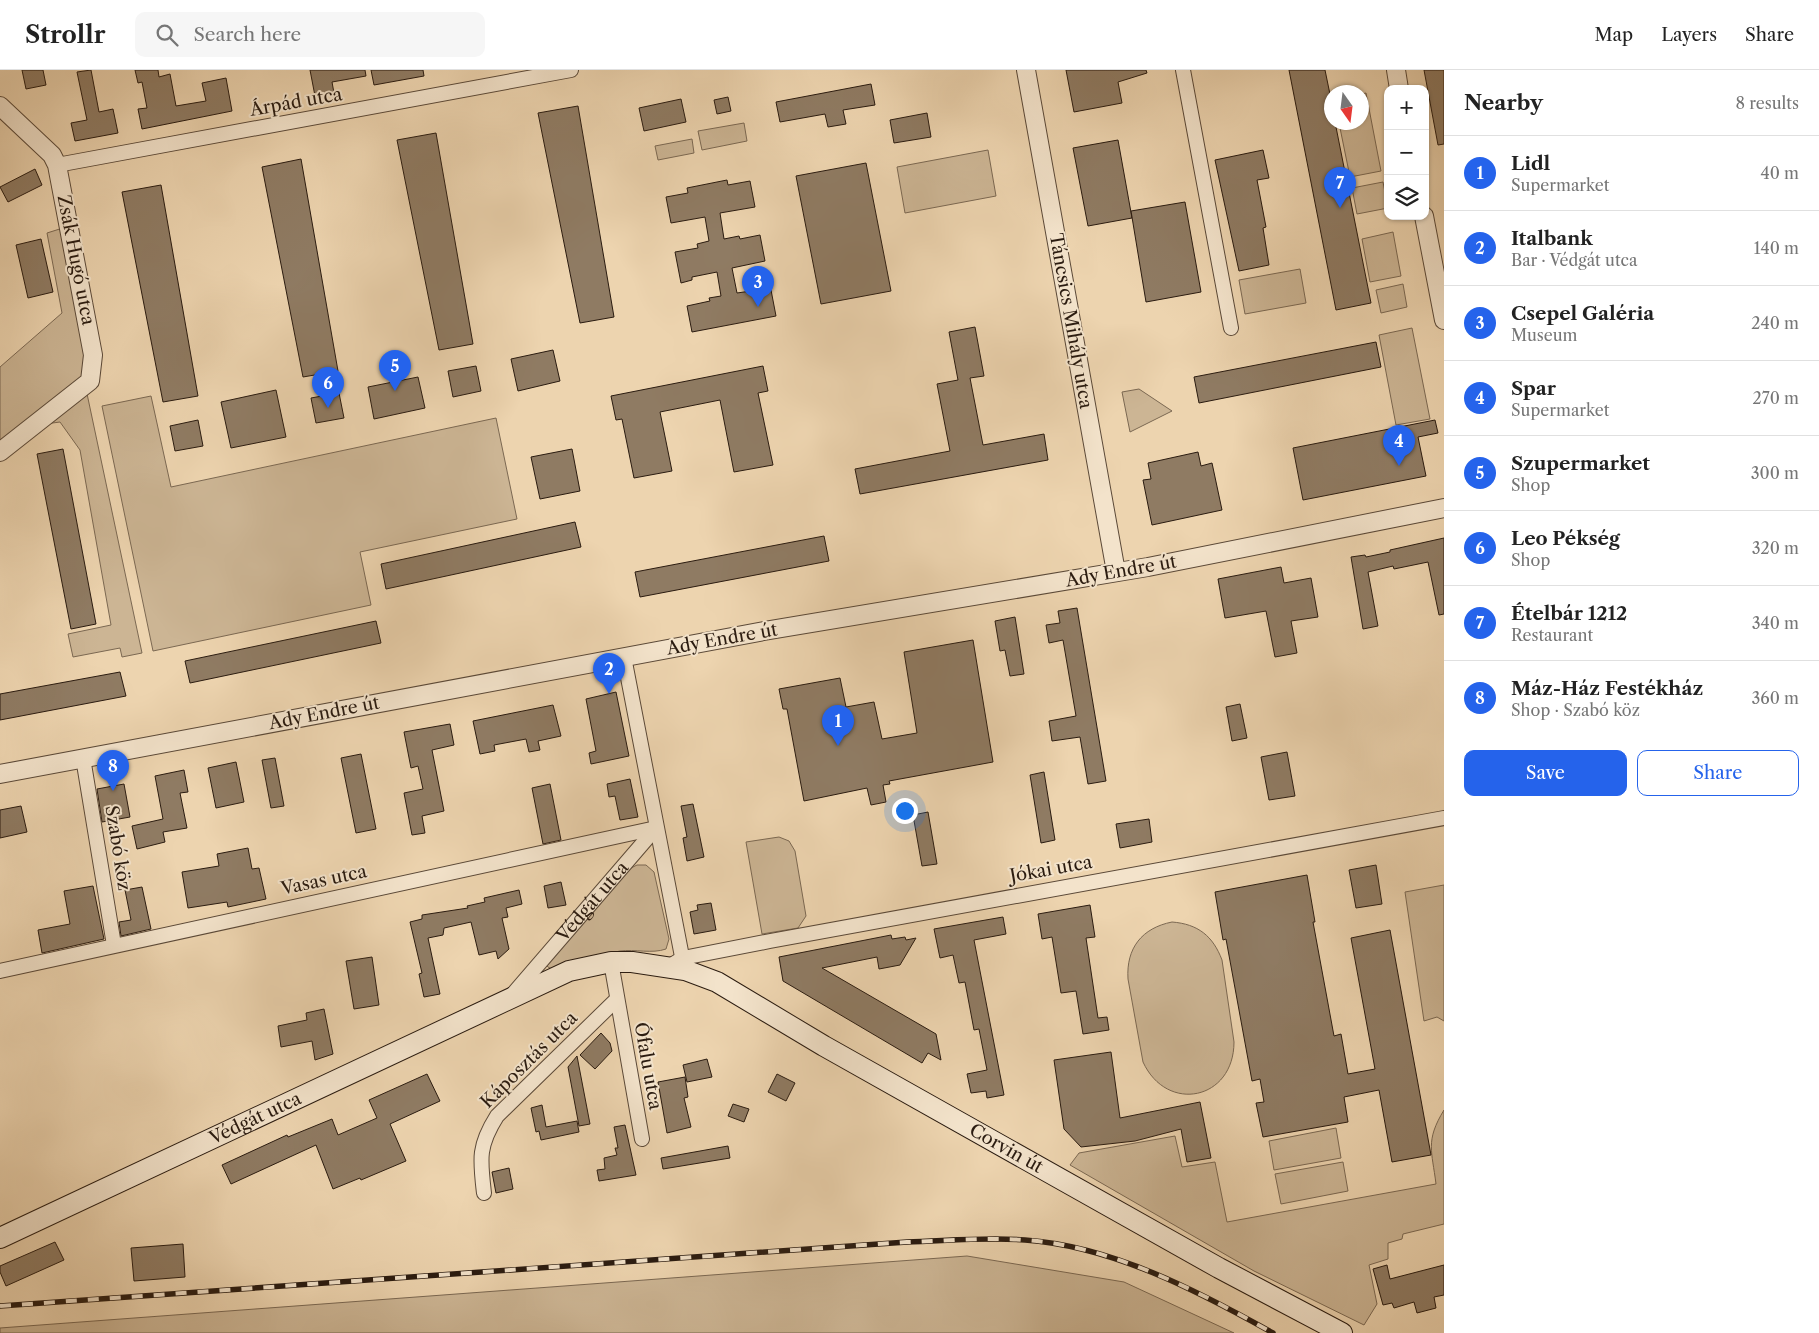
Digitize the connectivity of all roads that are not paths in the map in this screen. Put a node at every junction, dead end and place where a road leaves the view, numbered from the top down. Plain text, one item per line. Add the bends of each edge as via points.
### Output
1 (571, 70) edge
2 (1026, 70) edge
3 (1183, 70) edge
4 (1396, 70) edge
5 (512, 76) edge
6 (1398, 85) edge
7 (0, 106) edge
8 (57, 165) junction
9 (1425, 220) edge
10 (1444, 320) edge
11 (1231, 328) dead end
12 (0, 452) edge
13 (1444, 508) edge
14 (1116, 572) junction
15 (624, 657) junction
16 (83, 758) junction
17 (0, 774) edge
18 (1444, 818) edge
19 (656, 828) junction
20 (114, 945) junction
21 (611, 962) junction
22 (679, 965) junction
23 (0, 971) edge
24 (511, 997) junction
25 (617, 999) junction
26 (642, 1139) dead end
27 (484, 1193) dead end
28 (0, 1238) edge
29 (1342, 1333) edge

1 - 5 street, Árpád utca
2 - 14 street, Táncsics Mihály utca
3 - 11 street
4 - 6 street
5 - 8 street, Árpád utca
7 - 8 street via 52,155
8 - 12 street, Zsák Hugó utca via 93,355 90,381
9 - 10 street
13 - 14 street, Ady Endre út
14 - 15 street, Ady Endre út
15 - 16 street, Ady Endre út
15 - 19 street
16 - 17 street, Ady Endre út
16 - 20 street, Szabó köz
18 - 22 street, Jókai utca via 1023,893
19 - 20 street, Vasas utca
19 - 22 street
19 - 24 street, Védgát utca
20 - 23 street, Vasas utca
21 - 22 main road, Védgát utca
21 - 24 main road, Védgát utca via 569,971
21 - 25 street
22 - 29 main road, Corvin út via 717,982 824,1046 1210,1263
24 - 28 main road, Védgát utca
25 - 26 street, Ófalu utca
25 - 27 street, Káposztás utca via 497,1116 487,1132 480,1158

